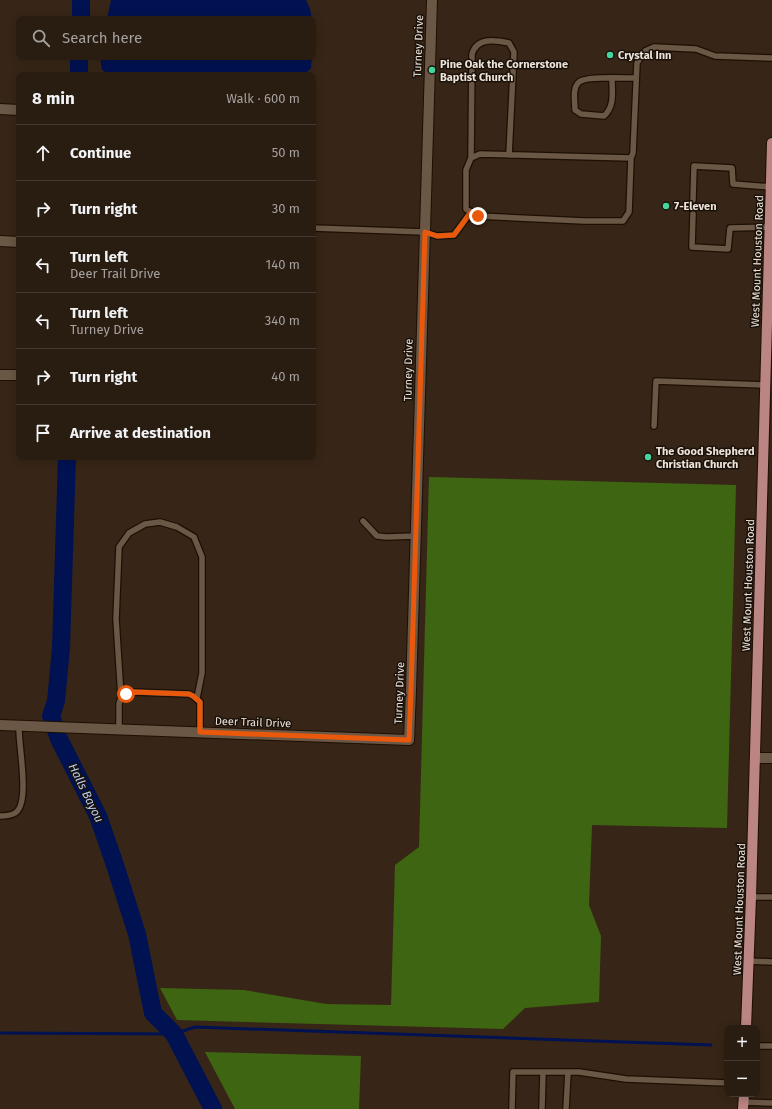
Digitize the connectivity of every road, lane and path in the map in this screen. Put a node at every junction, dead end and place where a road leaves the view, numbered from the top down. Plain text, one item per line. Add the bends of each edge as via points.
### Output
1 (432, 0) edge
2 (772, 58) edge
3 (612, 78) junction
4 (636, 78) junction
5 (0, 109) edge
6 (16, 110) edge
7 (772, 143) edge
8 (509, 155) junction
9 (471, 158) junction
10 (630, 158) junction
11 (771, 187) edge
12 (693, 200) dead end
13 (471, 212) junction
14 (693, 214) dead end
15 (770, 227) junction
16 (316, 228) edge
17 (425, 232) junction
18 (0, 241) edge
19 (16, 242) edge
20 (0, 375) edge
21 (16, 375) edge
22 (765, 385) junction
23 (654, 426) dead end
24 (363, 521) dead end
25 (416, 536) junction
26 (121, 697) junction
27 (197, 698) junction
28 (0, 725) edge
29 (18, 726) junction
30 (119, 729) junction
31 (200, 732) junction
32 (409, 740) joint
33 (755, 758) junction
34 (772, 758) edge
35 (0, 816) edge
36 (751, 897) junction
37 (772, 897) edge
38 (749, 961) junction
39 (772, 962) edge
40 (746, 1025) edge
41 (760, 1046) edge
42 (772, 1046) edge
43 (543, 1072) junction
44 (568, 1072) junction
45 (724, 1084) edge
46 (743, 1102) edge
47 (772, 1103) edge
48 (512, 1109) edge
49 (542, 1109) edge
50 (566, 1109) edge

1 - 17 street, Turney Drive
2 - 4 lane via 716,56 696,49 654,47 645,51 637,63
3 - 3 lane via 586,79 578,82 575,90 575,110 581,114 604,116 612,105
3 - 4 lane
4 - 10 lane via 633,153
5 - 6 street
7 - 11 main road, West Mount Houston Road
8 - 9 lane via 480,154
8 - 9 lane via 514,52 509,43 486,40 473,49 472,54
8 - 10 lane
9 - 13 lane via 466,170 466,209
10 - 13 lane via 629,212 623,221 478,216
11 - 12 lane via 733,184 732,168 694,166
11 - 15 main road, West Mount Houston Road
13 - 17 lane via 454,235 437,236
14 - 15 lane via 692,247 728,249 730,228
15 - 22 main road, West Mount Houston Road
16 - 17 lane
17 - 25 street, Turney Drive
18 - 19 street
20 - 21 street
22 - 23 lane via 656,381
22 - 33 main road, West Mount Houston Road
24 - 25 lane via 377,536
25 - 32 street, Turney Drive
26 - 27 lane via 134,692 189,694
26 - 27 lane via 116,619 119,548 129,533 144,524 160,522 177,527 194,537 202,557 202,673
26 - 30 lane
27 - 31 lane via 200,702
28 - 29 street, Deer Trail Drive
29 - 30 street, Deer Trail Drive
29 - 35 lane via 24,779 20,808 9,816
30 - 31 street, Deer Trail Drive
31 - 32 street, Deer Trail Drive
33 - 34 street
33 - 36 main road, West Mount Houston Road
36 - 37 lane
36 - 38 main road, West Mount Houston Road
38 - 39 lane
38 - 40 main road, West Mount Houston Road
41 - 42 lane
43 - 44 lane
43 - 48 lane via 513,1072
43 - 49 lane
44 - 45 lane via 626,1079
44 - 50 lane
46 - 47 lane

